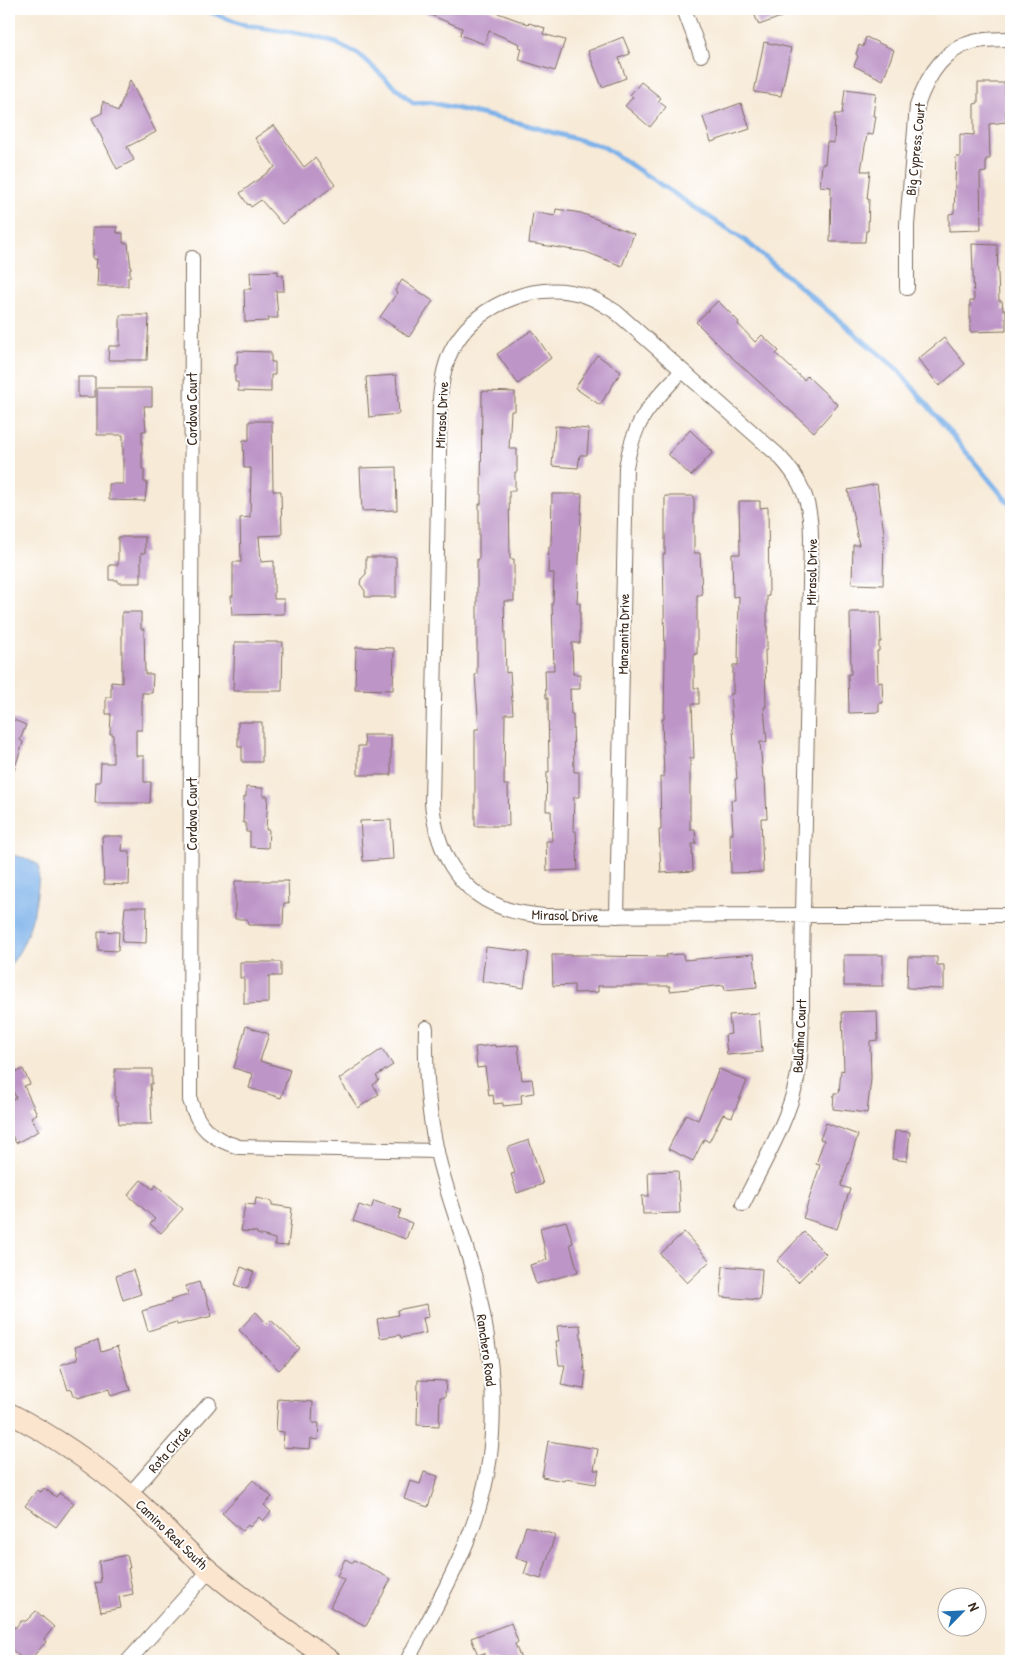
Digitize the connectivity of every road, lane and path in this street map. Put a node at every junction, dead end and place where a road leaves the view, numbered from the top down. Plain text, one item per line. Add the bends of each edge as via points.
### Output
1 (684, 9) edge
2 (1011, 39) edge
3 (701, 56) dead end
4 (192, 258) dead end
5 (908, 288) dead end
6 (682, 371) junction
7 (1011, 915) edge
8 (617, 916) junction
9 (803, 916) junction
10 (426, 1028) dead end
11 (437, 1151) junction
12 (743, 1204) dead end
13 (209, 1404) dead end
14 (9, 1413) edge
15 (130, 1494) junction
16 (210, 1570) junction
17 (128, 1661) edge
18 (331, 1661) edge
19 (407, 1661) edge

1 - 3 street
2 - 5 street, Big Cypress Court via 972,42 958,48 931,74 922,91 907,226
4 - 11 street, Cordova Court via 190,1100 201,1125 225,1143 239,1147
6 - 8 street, Manzanita Drive via 642,416 634,432 626,467
6 - 8 street, Mirasol Drive via 616,312 601,303 568,292 548,292 510,299 476,319 464,331 447,360 442,385 432,803 438,840 445,857 469,887 501,908 543,916
6 - 9 street, Mirasol Drive via 791,469 808,502 811,536
7 - 9 street, Mirasol Drive
8 - 9 street, Mirasol Drive
9 - 12 street, Bellafina Court via 801,1041 797,1079 785,1117
10 - 11 street, Ranchero Road via 429,1100
11 - 19 street, Ranchero Road via 477,1287 490,1365 492,1435 482,1498 468,1540
13 - 15 street, Rota Circle
14 - 15 street, Camino Real South via 84,1458
15 - 16 street, Camino Real South
16 - 17 street
16 - 18 street, Camino Real South via 251,1605

